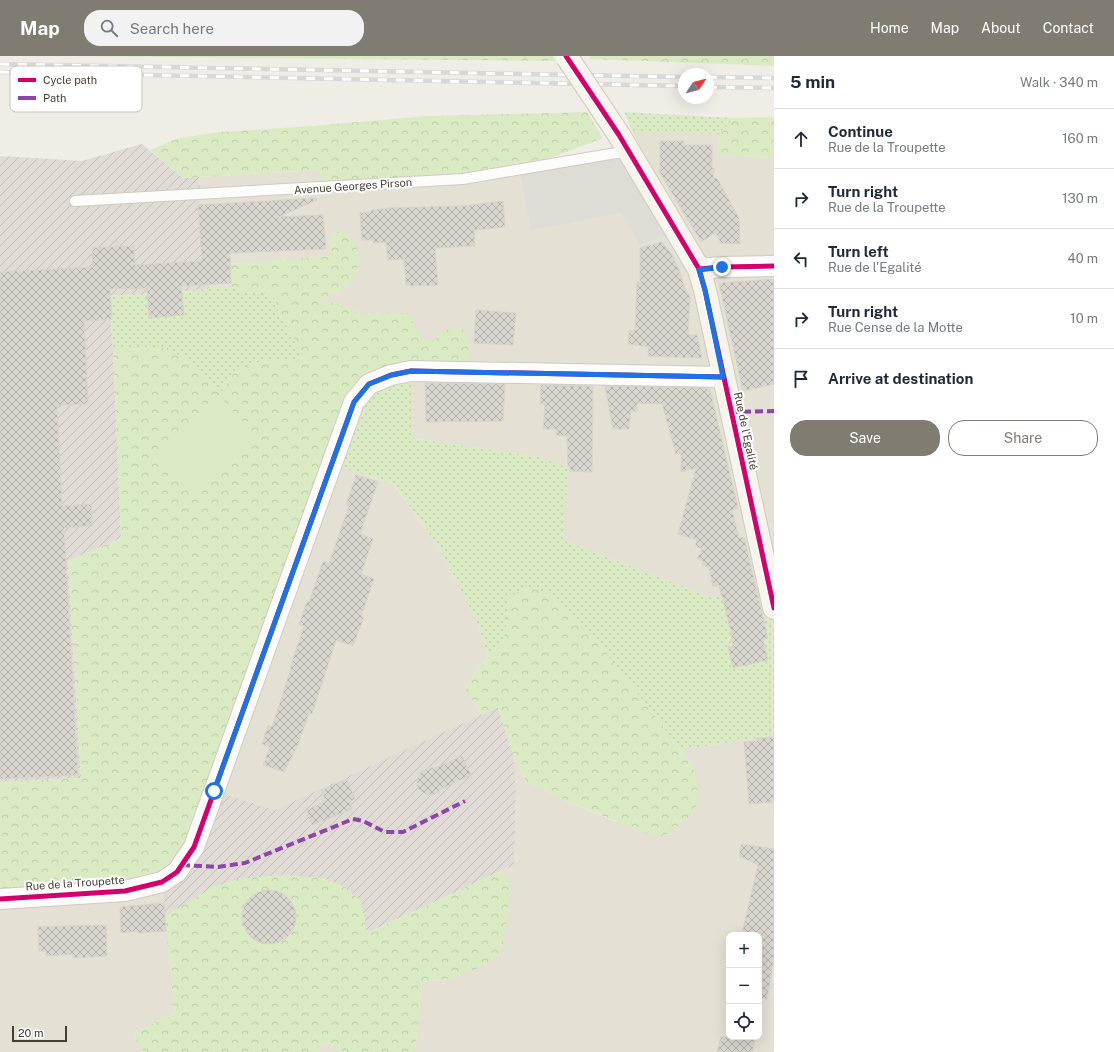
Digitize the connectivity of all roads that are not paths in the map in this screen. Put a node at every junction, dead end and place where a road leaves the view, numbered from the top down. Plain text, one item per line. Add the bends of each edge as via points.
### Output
1 (567, 56) edge
2 (624, 143) junction
3 (75, 202) dead end
4 (774, 266) edge
5 (699, 270) junction
6 (723, 377) junction
7 (774, 608) edge
8 (0, 899) edge

1 - 2 street, Rue de l'Egalité, bridge
2 - 3 lane, Avenue Georges Pirson via 462,179
2 - 5 street, Rue de l'Egalité
4 - 5 street
5 - 6 street, Rue de l'Egalité
6 - 7 street, Rue de l'Egalité
6 - 8 street, Rue de la Troupette via 411,371 369,384 354,402 194,848 178,872 162,882 125,891

